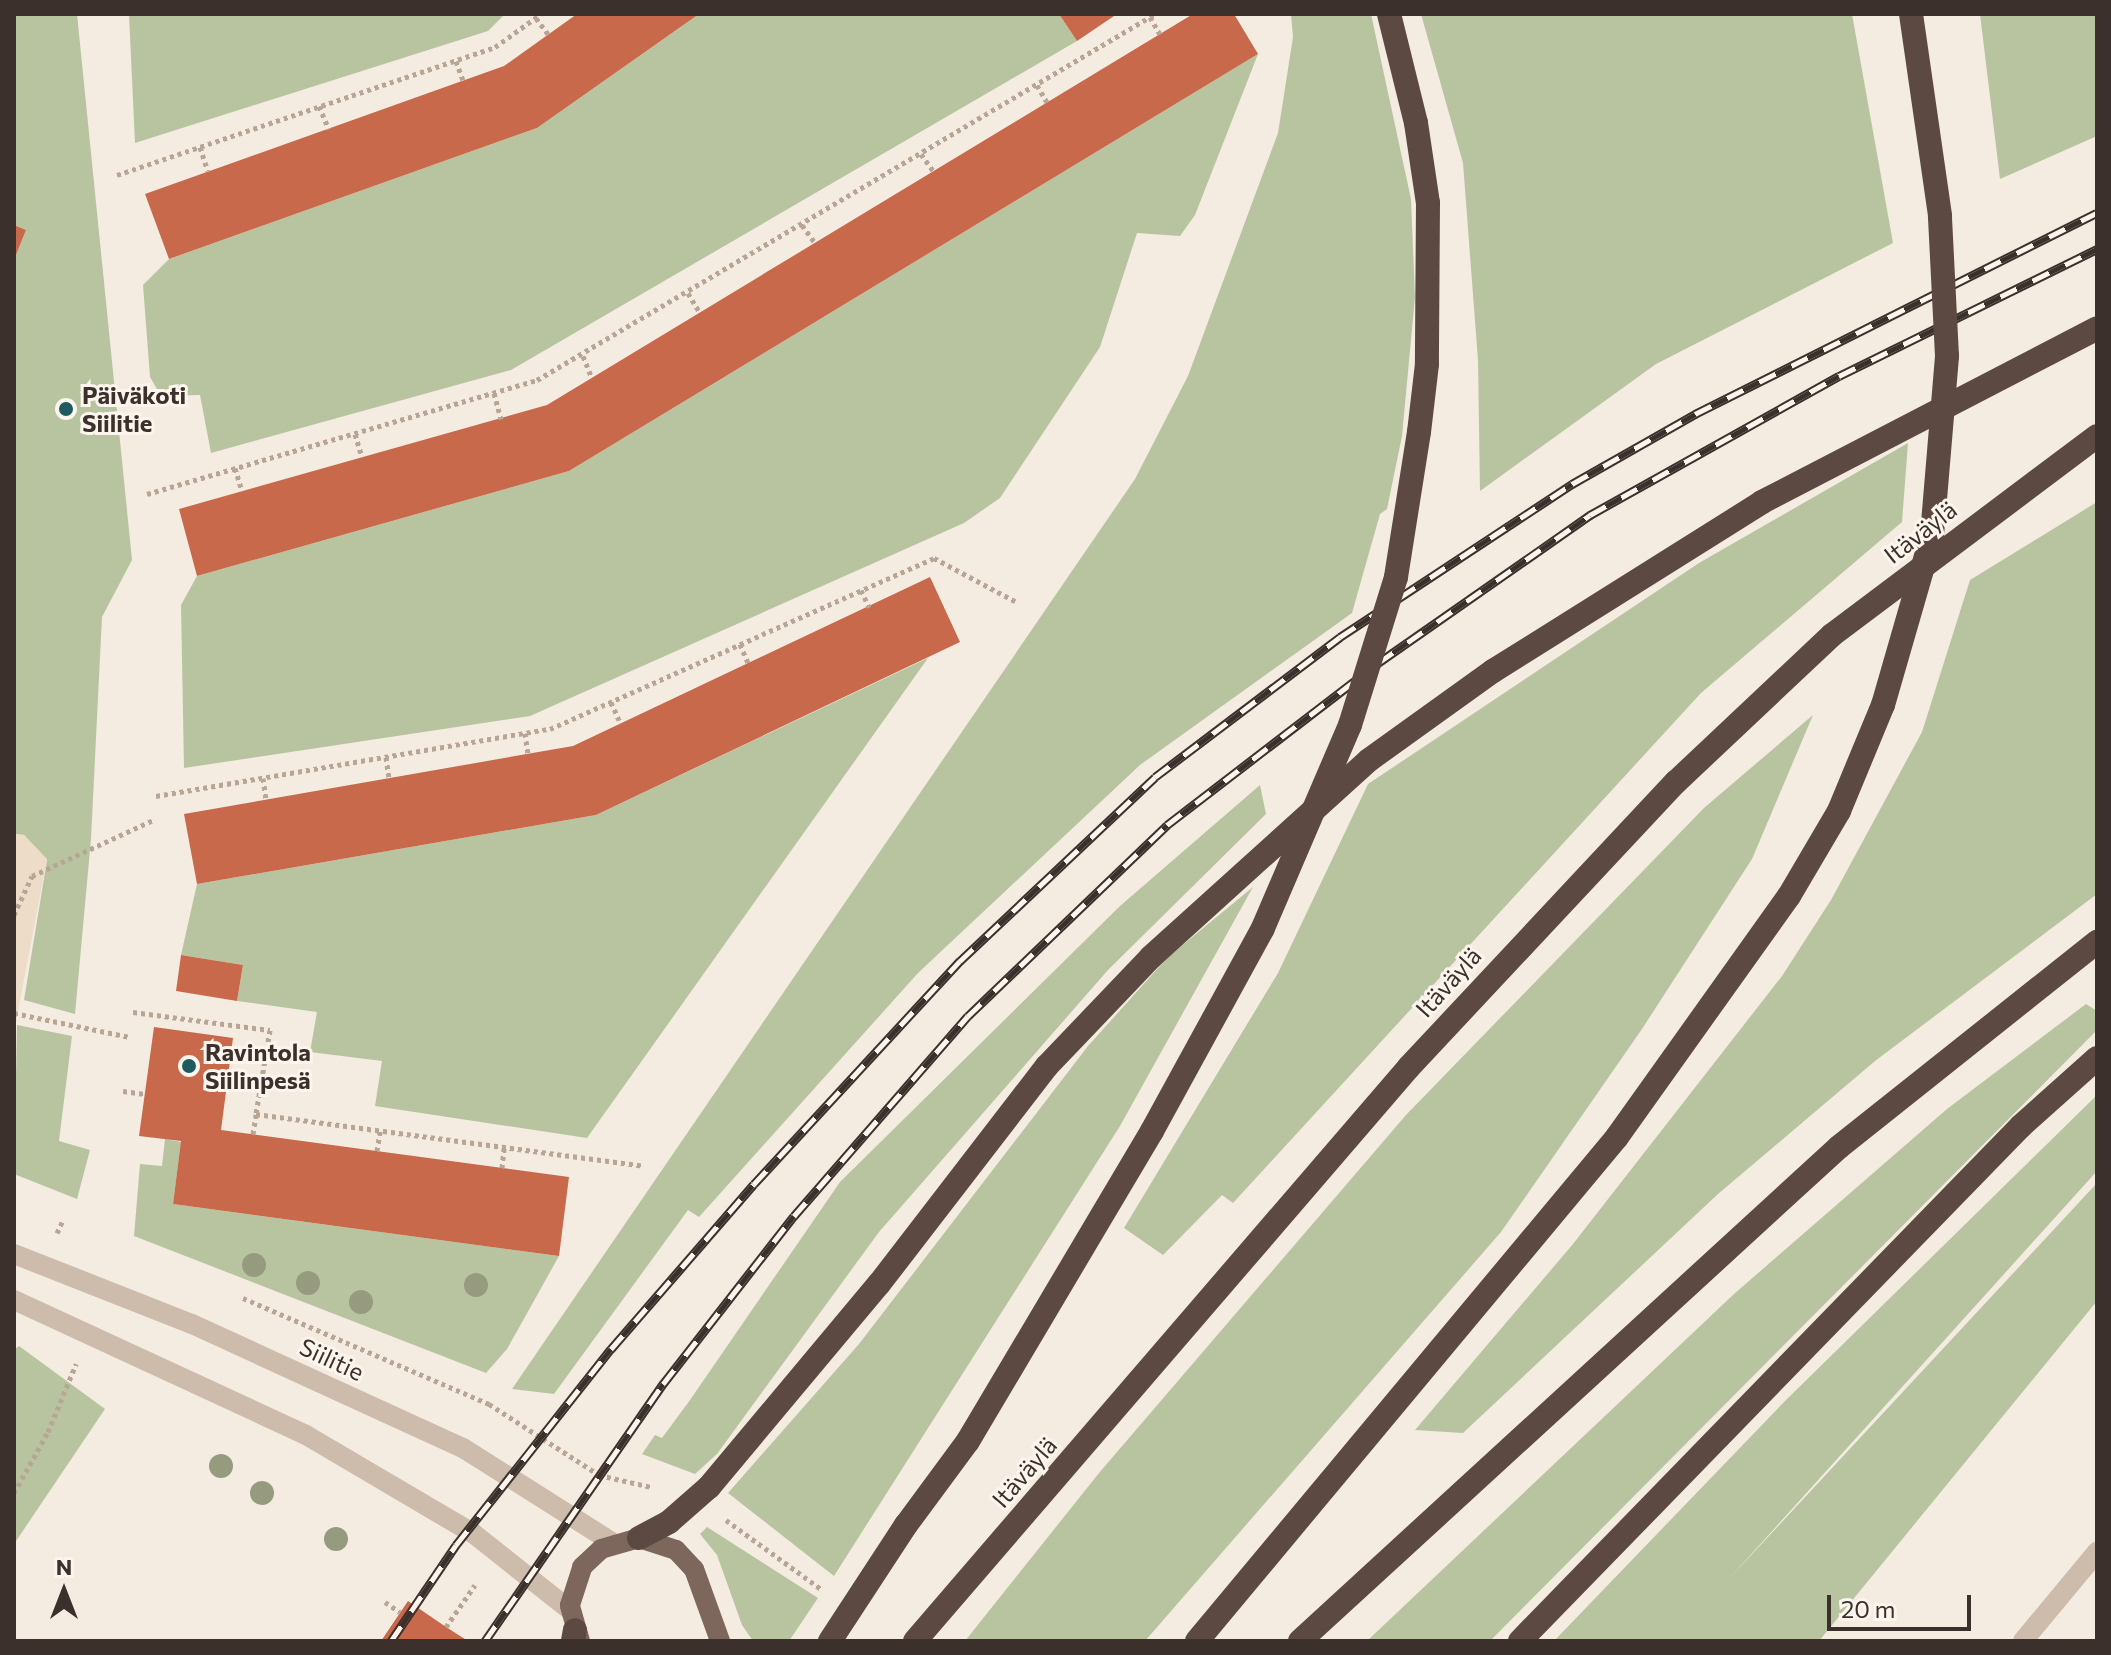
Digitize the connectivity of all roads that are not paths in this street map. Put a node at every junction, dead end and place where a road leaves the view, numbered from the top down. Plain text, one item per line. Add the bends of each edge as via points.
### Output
1 (1389, 14) edge
2 (1911, 14) edge
3 (2097, 328) edge
4 (2097, 436) edge
5 (2097, 942) edge
6 (2097, 1058) edge
7 (14, 1254) edge
8 (14, 1300) edge
9 (639, 1538) junction
10 (613, 1543) junction
11 (2097, 1552) edge
12 (575, 1631) edge
13 (720, 1641) edge
14 (830, 1641) edge
15 (915, 1641) edge
16 (1197, 1641) edge
17 (1300, 1641) edge
18 (1520, 1641) edge
19 (2023, 1641) edge

1 - 14 highway, bridge via 1416,123 1428,203 1427,364 1396,577 1350,725 1263,928 1152,1131 968,1441
2 - 16 highway, bridge via 1940,216 1947,356 1932,535 1883,705 1839,811 1789,896 1617,1137
3 - 9 highway via 1762,502 1493,671 1369,760 1151,957 1047,1066 879,1284 709,1487 669,1522
4 - 15 highway, Itäväylä via 1832,635 1676,782 1409,1067
5 - 17 highway via 1839,1147
6 - 18 highway via 2010,1137
7 - 10 street, Siilitie via 192,1324 463,1448
8 - 12 street via 306,1435 474,1534
9 - 10 main road
9 - 13 main road via 665,1544 686,1559 700,1581
10 - 12 main road via 582,1567 572,1591
11 - 19 street

